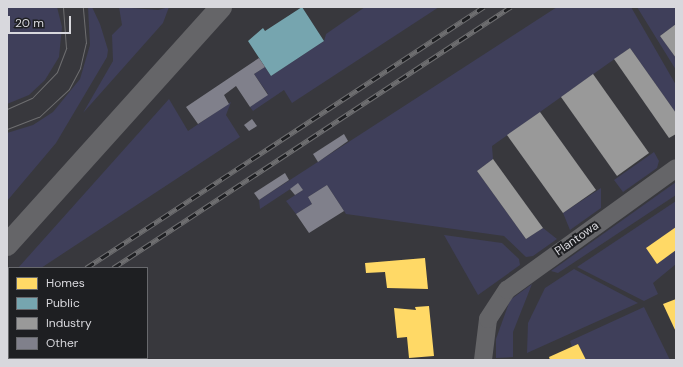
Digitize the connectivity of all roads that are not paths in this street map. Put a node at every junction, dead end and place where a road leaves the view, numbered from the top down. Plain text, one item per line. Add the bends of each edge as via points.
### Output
1 (216, 9) edge
2 (676, 168) edge
3 (7, 245) edge
4 (483, 360) edge

1 - 3 street
2 - 4 street, Plantowa via 507,290 488,319

